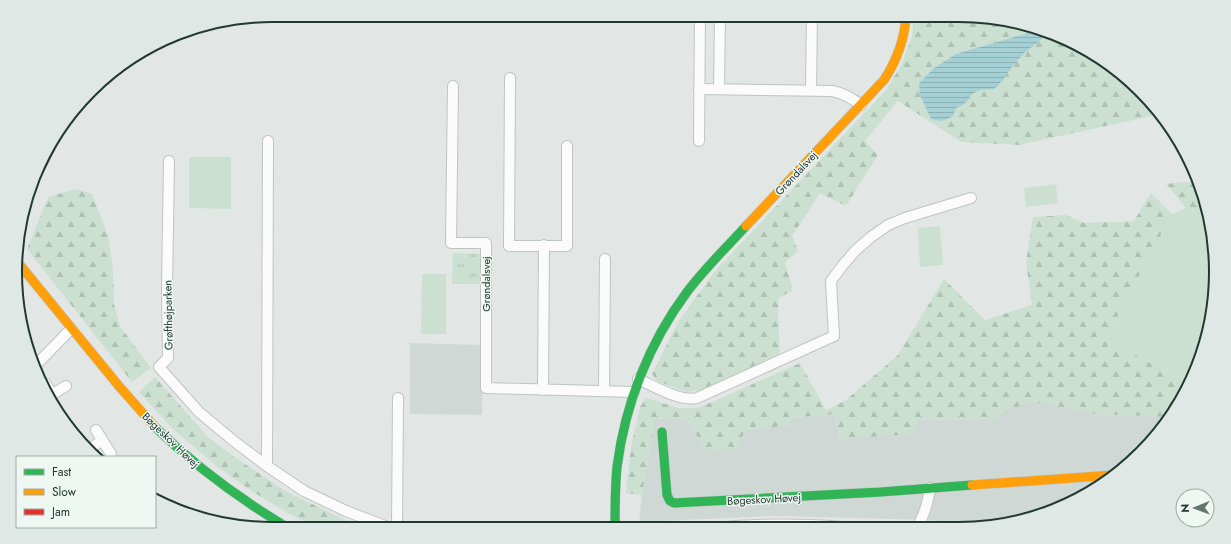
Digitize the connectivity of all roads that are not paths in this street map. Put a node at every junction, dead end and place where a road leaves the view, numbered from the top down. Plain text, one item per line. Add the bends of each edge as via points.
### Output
1 (700, 22) edge
2 (720, 22) edge
3 (812, 22) edge
4 (905, 22) edge
5 (510, 78) dead end
6 (453, 86) dead end
7 (699, 89) junction
8 (719, 89) junction
9 (811, 90) junction
10 (861, 105) junction
11 (268, 141) dead end
12 (699, 141) dead end
13 (567, 146) dead end
14 (169, 161) dead end
15 (971, 198) dead end
16 (544, 246) junction
17 (605, 259) dead end
18 (22, 268) edge
19 (71, 329) junction
20 (39, 362) edge
21 (638, 379) junction
22 (66, 386) dead end
23 (543, 390) junction
24 (604, 391) junction
25 (634, 392) junction
26 (53, 394) edge
27 (398, 398) dead end
28 (96, 430) dead end
29 (662, 432) dead end
30 (102, 440) junction
31 (93, 447) edge
32 (111, 454) dead end
33 (267, 466) junction
34 (1104, 476) edge
35 (930, 488) junction
36 (278, 522) edge
37 (376, 522) edge
38 (397, 522) edge
39 (615, 522) edge
40 (920, 522) edge

1 - 7 street
2 - 8 street
3 - 9 street
4 - 10 street, Grøndalsvej via 903,41 896,61 884,80
5 - 16 street via 509,246
6 - 23 street, Grøndalsvej via 452,243 486,243 486,388
7 - 8 street
7 - 12 street
8 - 9 street
9 - 10 street via 840,92
10 - 21 street, Grøndalsvej via 691,286 656,341
11 - 33 street
13 - 16 street via 567,246
14 - 33 street, Grøfthøjparken via 168,358 159,367 199,412
15 - 21 street via 905,218 888,226 856,250 831,281 834,336 697,398 682,398
16 - 23 street
17 - 24 street
18 - 19 street, Bøgeskov Høvej
19 - 20 street
19 - 36 street, Bøgeskov Høvej via 150,422 175,446 241,500
21 - 25 street, Grøndalsvej
22 - 26 street
23 - 24 street, Grøndalsvej
24 - 25 street, Grøndalsvej
25 - 39 street, Grøndalsvej via 620,449 615,489
27 - 38 street
28 - 30 street
29 - 35 street, Bøgeskov Høvej via 667,495 674,503
30 - 31 street
30 - 32 street
33 - 37 street, Grøfthøjparken via 304,491
34 - 35 street, Bøgeskov Høvej
35 - 40 street via 928,502

